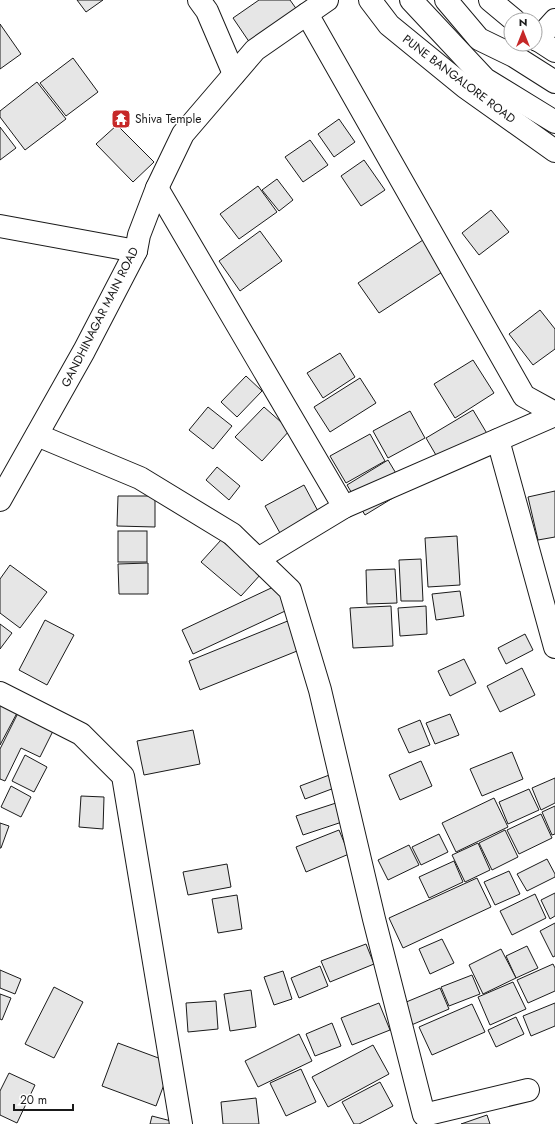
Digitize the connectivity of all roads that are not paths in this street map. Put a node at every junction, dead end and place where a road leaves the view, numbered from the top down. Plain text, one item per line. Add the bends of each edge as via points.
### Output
1 (199, 0) edge
2 (327, 0) edge
3 (370, 0) edge
4 (412, 0) edge
5 (446, 0) edge
6 (490, 0) edge
7 (504, 12) edge
8 (307, 14) junction
9 (555, 20) edge
10 (543, 41) edge
11 (234, 74) junction
12 (555, 82) edge
13 (555, 122) edge
14 (555, 150) edge
15 (157, 188) junction
16 (0, 226) edge
17 (136, 251) junction
18 (555, 414) edge
19 (37, 435) junction
20 (498, 440) junction
21 (8, 472) edge
22 (0, 500) edge
23 (344, 507) junction
24 (258, 559) junction
25 (555, 647) edge
26 (0, 693) edge
27 (528, 1090) dead end
28 (181, 1124) edge

1 - 11 street via 207,11
2 - 8 street, GANDHINAGAR MAIN ROAD
3 - 14 street, PUNE BANGALORE ROAD via 389,25 465,87
4 - 13 street via 485,79
5 - 12 street via 479,39 514,56
6 - 7 street
8 - 11 street, GANDHINAGAR MAIN ROAD via 255,50
8 - 18 street via 524,396
9 - 10 street
11 - 15 street, GANDHINAGAR MAIN ROAD via 182,134
15 - 17 street, GANDHINAGAR MAIN ROAD via 139,235
15 - 23 street
16 - 17 street
17 - 19 street, GANDHINAGAR MAIN ROAD
18 - 20 street
19 - 21 street, GANDHINAGAR MAIN ROAD
19 - 24 street via 140,478 232,534
20 - 23 street
20 - 25 street
21 - 22 street, GANDHINAGAR MAIN ROAD
23 - 24 street
24 - 27 street via 290,590 295,604 320,690 424,1115
26 - 28 street via 81,734 123,776

